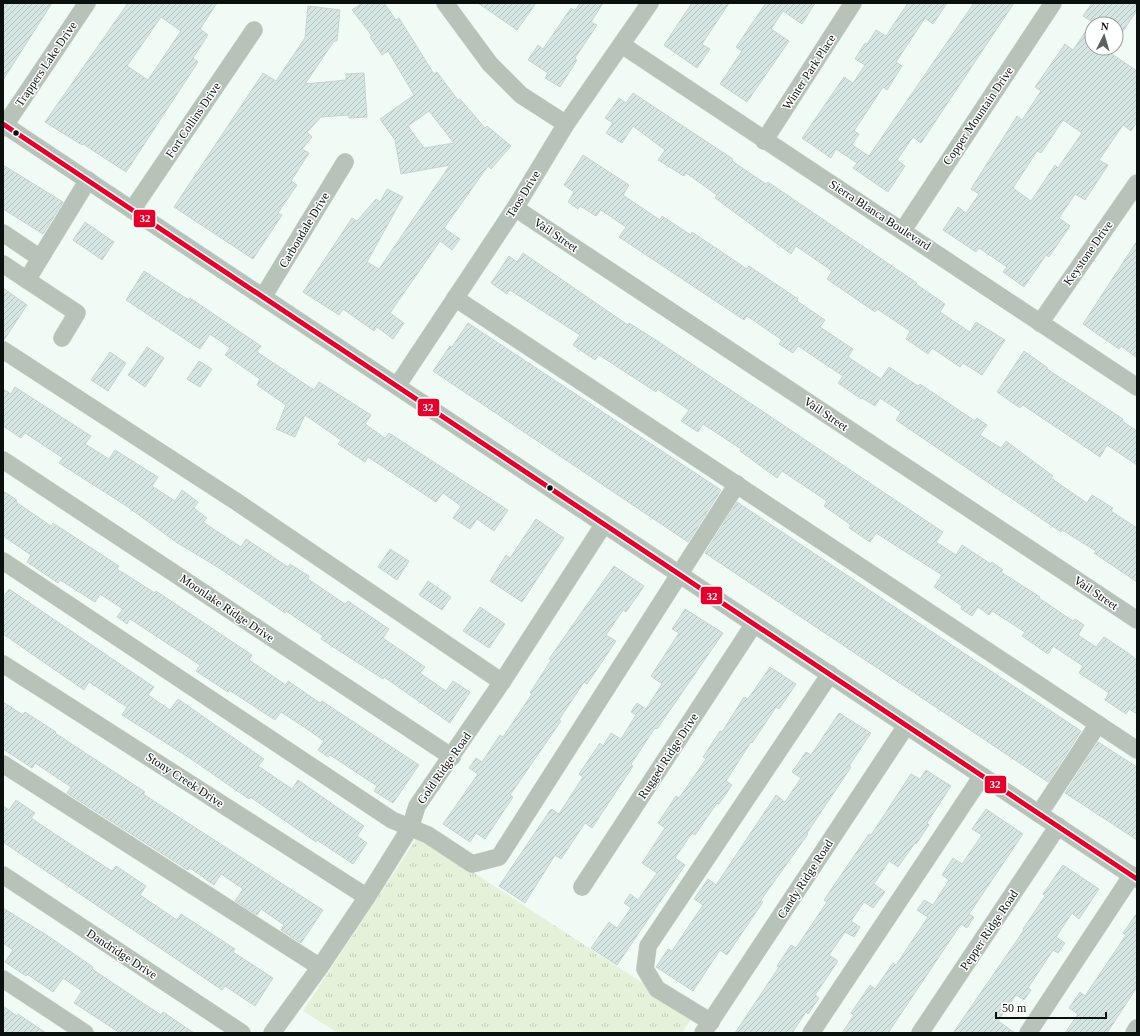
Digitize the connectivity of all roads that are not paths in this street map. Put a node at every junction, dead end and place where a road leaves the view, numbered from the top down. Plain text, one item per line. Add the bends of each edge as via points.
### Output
1 (87, 3) edge
2 (445, 3) edge
3 (650, 3) edge
4 (853, 3) edge
5 (1053, 3) edge
6 (254, 30) dead end
7 (622, 45) junction
8 (566, 124) junction
9 (4, 126) edge
10 (764, 141) junction
11 (345, 162) dead end
12 (88, 180) junction
13 (1137, 183) edge
14 (515, 208) junction
15 (132, 210) junction
16 (903, 230) junction
17 (3, 232) edge
18 (40, 258) junction
19 (3, 264) edge
20 (27, 280) junction
21 (263, 297) junction
22 (456, 298) junction
23 (1040, 323) junction
24 (62, 338) dead end
25 (3, 350) edge
26 (397, 386) junction
27 (1137, 387) edge
28 (3, 460) edge
29 (737, 484) junction
30 (604, 524) junction
31 (3, 561) edge
32 (680, 573) junction
33 (1137, 620) edge
34 (754, 624) junction
35 (3, 664) edge
36 (830, 674) junction
37 (502, 682) junction
38 (1098, 724) junction
39 (906, 726) junction
40 (1137, 750) edge
41 (452, 757) junction
42 (3, 764) edge
43 (982, 776) junction
44 (1039, 814) junction
45 (1058, 826) junction
46 (410, 828) junction
47 (3, 875) edge
48 (1134, 877) edge
49 (582, 888) dead end
50 (367, 897) junction
51 (320, 967) junction
52 (3, 979) edge
53 (707, 1027) edge
54 (1137, 1028) edge
55 (85, 1033) edge
56 (242, 1033) edge
57 (272, 1033) edge
58 (811, 1033) edge
59 (920, 1033) edge
60 (1028, 1033) edge
61 (1134, 1033) edge

1 - 9 street, Trappers Lake Drive
2 - 8 street via 490,64 521,95
3 - 7 street, Taos Drive
4 - 10 street, Winter Park Place
5 - 16 street, Copper Mountain Drive
6 - 15 street, Fort Collins Drive
7 - 8 street, Taos Drive
7 - 10 street, Sierra Blanca Boulevard
8 - 14 street, Taos Drive
9 - 12 street
10 - 16 street, Sierra Blanca Boulevard
11 - 21 street, Carbondale Drive
12 - 15 street
12 - 18 street
13 - 23 street, Keystone Drive
14 - 22 street, Taos Drive
14 - 33 street, Vail Street
15 - 21 street
16 - 23 street, Sierra Blanca Boulevard
17 - 18 street
18 - 20 street
19 - 20 street
20 - 24 street via 77,313
21 - 26 street
22 - 26 street, Taos Drive
22 - 29 street
23 - 27 street, Sierra Blanca Boulevard
25 - 37 street via 237,502
26 - 30 street
28 - 41 street, Moonlake Ridge Drive
29 - 32 street
29 - 38 street
30 - 32 street
30 - 37 street, Gold Ridge Road
31 - 46 street via 392,820
32 - 34 street
32 - 46 street via 499,857 472,864 428,835
34 - 36 street
34 - 49 street, Rugged Ridge Drive
35 - 50 street, Stony Creek Drive
36 - 39 street
36 - 53 street via 648,946 645,969 657,988
37 - 41 street, Gold Ridge Road
38 - 40 street
38 - 44 street
39 - 43 street
39 - 53 street, Candy Ridge Road
41 - 46 street, Gold Ridge Road via 417,806
42 - 51 street
43 - 44 street
43 - 58 street
44 - 45 street
45 - 48 street
45 - 59 street, Pepper Ridge Road
46 - 50 street, Gold Ridge Road
47 - 56 street, Dandridge Drive
48 - 60 street
50 - 51 street, Gold Ridge Road
51 - 57 street, Gold Ridge Road
52 - 55 street
54 - 61 street

